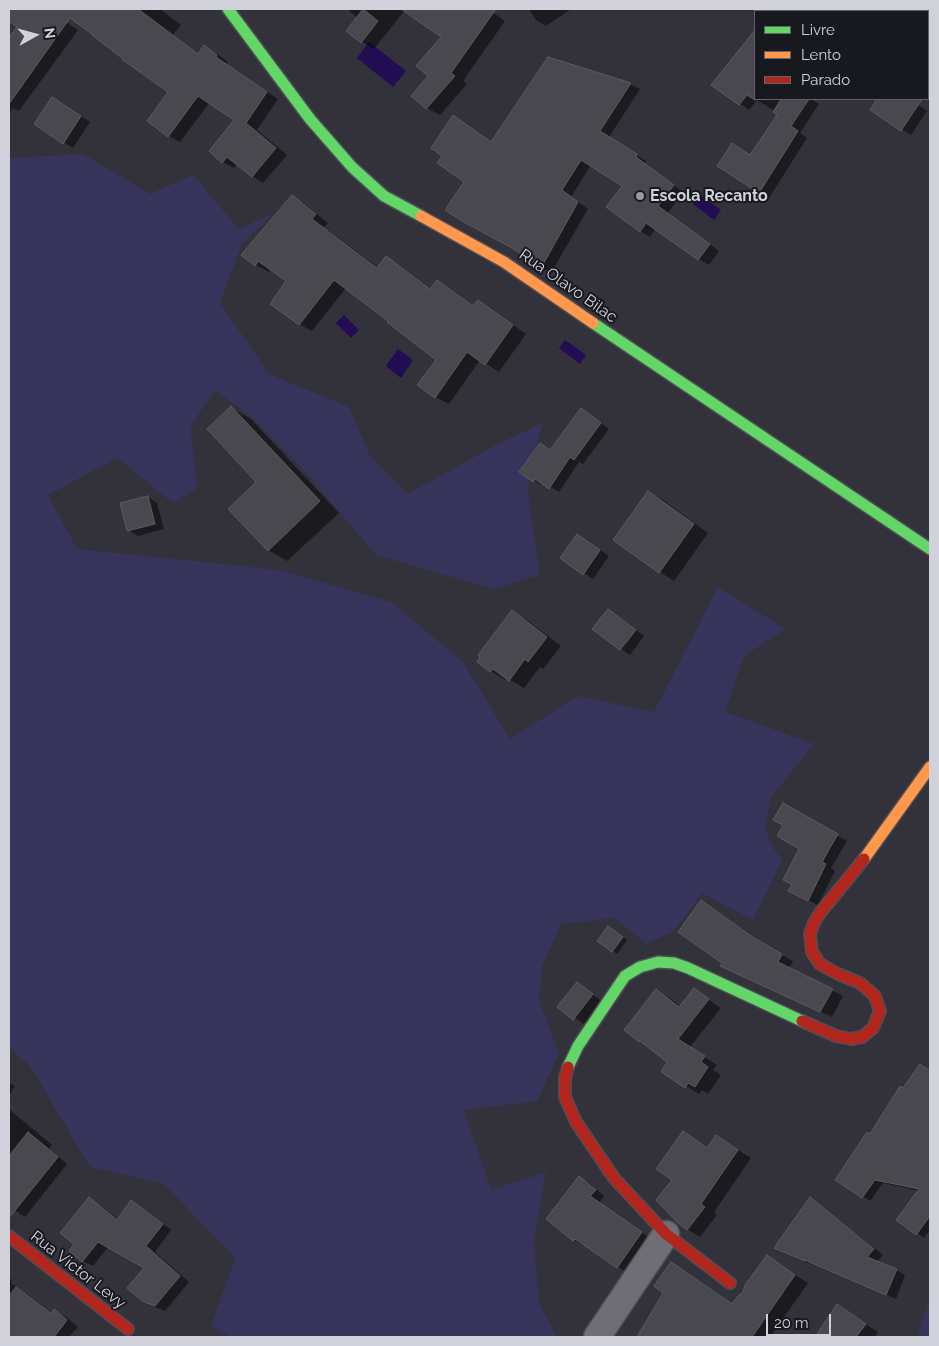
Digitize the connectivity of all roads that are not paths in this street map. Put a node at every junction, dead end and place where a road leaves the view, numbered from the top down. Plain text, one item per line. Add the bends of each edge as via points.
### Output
1 (228, 9) edge
2 (930, 549) edge
3 (930, 767) edge
4 (666, 1234) junction
5 (9, 1236) edge
6 (730, 1283) dead end
7 (128, 1329) dead end
8 (597, 1337) edge

1 - 2 street, Rua Olavo Bilac via 310,118 352,167 384,196 504,262
3 - 4 street via 859,867 820,913 810,934 812,952 820,964 860,983 875,996 880,1011 873,1028 862,1037 836,1036 674,962 658,962 625,976 578,1046 565,1078 566,1097 576,1122 614,1178
4 - 6 street
4 - 8 street
5 - 7 street, Rua Victor Levy

